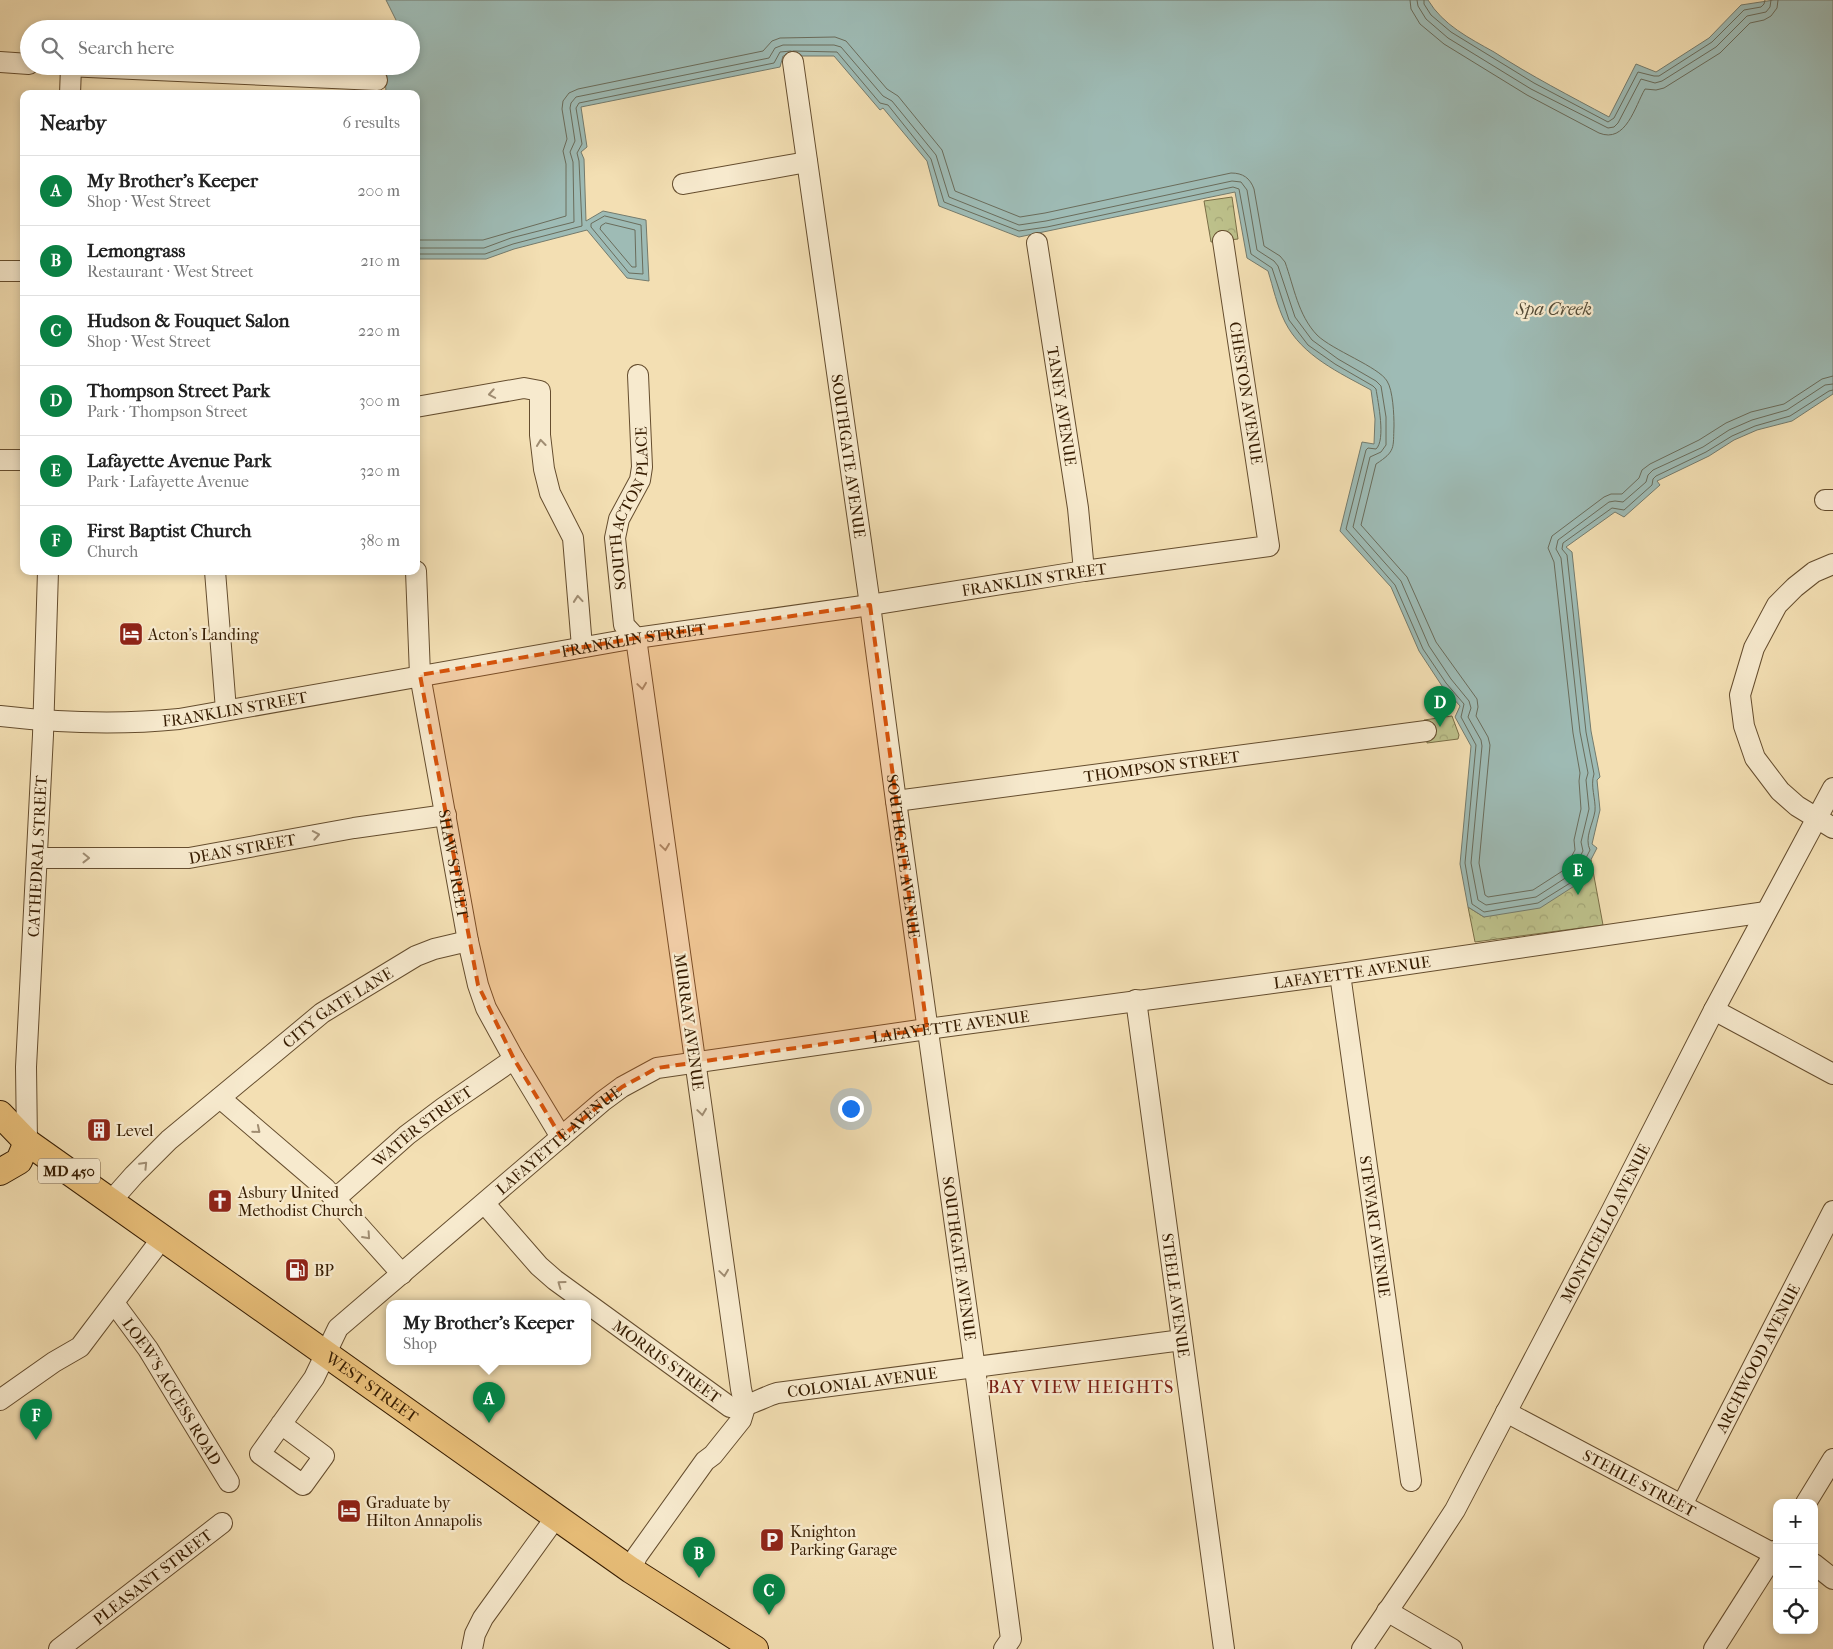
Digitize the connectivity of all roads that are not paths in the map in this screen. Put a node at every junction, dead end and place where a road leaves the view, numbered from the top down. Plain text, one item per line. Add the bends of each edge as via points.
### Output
1 (0, 62) edge
2 (793, 62) dead end
3 (20, 63) edge
4 (71, 75) edge
5 (260, 75) edge
6 (377, 80) dead end
7 (70, 90) edge
8 (808, 162) junction
9 (682, 184) dead end
10 (1223, 241) dead end
11 (1037, 243) dead end
12 (0, 271) edge
13 (20, 271) edge
14 (638, 375) dead end
15 (420, 406) edge
16 (0, 460) edge
17 (20, 460) edge
18 (1269, 546) joint
19 (1833, 564) edge
20 (1084, 570) junction
21 (48, 575) edge
22 (215, 575) edge
23 (416, 575) edge
24 (870, 604) junction
25 (636, 638) junction
26 (582, 647) junction
27 (420, 676) junction
28 (226, 710) junction
29 (0, 716) edge
30 (43, 721) junction
31 (1426, 731) dead end
32 (1833, 788) edge
33 (896, 801) junction
34 (446, 815) junction
35 (1824, 824) edge
36 (37, 858) junction
37 (1766, 912) junction
38 (468, 941) junction
39 (1340, 974) junction
40 (1136, 1000) junction
41 (1714, 1010) junction
42 (927, 1029) junction
43 (514, 1059) junction
44 (694, 1061) junction
45 (1833, 1074) edge
46 (220, 1098) junction
47 (0, 1114) edge
48 (561, 1137) junction
49 (27, 1142) junction
50 (0, 1172) edge
51 (335, 1199) junction
52 (111, 1201) junction
53 (485, 1204) junction
54 (1833, 1211) edge
55 (163, 1237) junction
56 (402, 1274) junction
57 (582, 1300) edge
58 (114, 1303) junction
59 (591, 1306) edge
60 (1182, 1340) junction
61 (326, 1354) junction
62 (975, 1369) junction
63 (0, 1400) edge
64 (745, 1407) junction
65 (1506, 1412) junction
66 (281, 1424) dead end
67 (1833, 1459) edge
68 (1411, 1481) dead end
69 (229, 1482) dead end
70 (1808, 1499) edge
71 (1682, 1505) junction
72 (556, 1517) junction
73 (222, 1523) dead end
74 (1773, 1550) edge
75 (1773, 1557) edge
76 (1818, 1567) edge
77 (631, 1570) junction
78 (1833, 1579) edge
79 (1387, 1612) junction
80 (59, 1649) edge
81 (472, 1649) edge
82 (755, 1649) edge
83 (1004, 1649) edge
84 (1224, 1649) edge
85 (1362, 1649) edge
86 (1452, 1649) edge
87 (1714, 1649) edge

1 - 3 street
2 - 8 street, SOUTHGATE AVENUE
4 - 7 street
5 - 6 street
8 - 9 street
8 - 24 street, SOUTHGATE AVENUE
10 - 18 street, CHESTON AVENUE
11 - 20 street, TANEY AVENUE via 1078,508
12 - 13 street
14 - 25 street, SOUTH ACTON PLACE via 642,467 640,480 619,519 615,538 624,625
26 -> 15 street via 573,538 550,492 544,470 540,391 524,388
16 - 17 street
18 - 20 street, FRANKLIN STREET
19 - 35 street via 1814,572 1776,605 1754,648 1740,695 1744,726 1755,758 1780,791
20 - 24 street, FRANKLIN STREET
21 - 30 street, CATHEDRAL STREET
22 - 28 street
23 - 27 street, SHAW STREET
24 - 25 street, FRANKLIN STREET
24 - 33 street, SOUTHGATE AVENUE
25 - 26 street, FRANKLIN STREET
25 -> 44 street, MURRAY AVENUE
26 - 27 street, FRANKLIN STREET
27 - 28 street, FRANKLIN STREET
27 - 34 street, SHAW STREET
28 - 30 street, FRANKLIN STREET via 137,723
29 - 30 street, FRANKLIN STREET
30 - 36 street, CATHEDRAL STREET
31 - 33 street, THOMPSON STREET
32 - 35 street, MONTICELLO AVENUE
33 - 42 street, SOUTHGATE AVENUE
36 -> 34 street, DEAN STREET via 189,858
34 - 38 street, SHAW STREET
35 - 37 street, MONTICELLO AVENUE
36 - 49 street, CATHEDRAL STREET via 26,1067
37 - 39 street, LAFAYETTE AVENUE
37 - 41 street, MONTICELLO AVENUE
38 - 43 street, SHAW STREET via 486,1008
38 - 46 street, CITY GATE LANE via 416,956 354,993 306,1025
39 - 40 street, LAFAYETTE AVENUE
39 - 68 street, STEWART AVENUE
40 - 42 street, LAFAYETTE AVENUE
40 - 60 street, STEELE AVENUE
41 - 45 street
41 - 65 street, MONTICELLO AVENUE
42 - 44 street, LAFAYETTE AVENUE
42 - 62 street, SOUTHGATE AVENUE
43 - 48 street, SHAW STREET
43 - 51 street, WATER STREET via 407,1135
44 - 48 street, LAFAYETTE AVENUE via 657,1068 638,1077
44 -> 64 street, MURRAY AVENUE
46 -> 51 street
52 -> 46 street, CITY GATE LANE via 163,1146
47 - 49 main road, WEST STREET / MD 450
48 - 53 street, LAFAYETTE AVENUE
49 - 50 main road via 19,1161
49 - 52 main road, WEST STREET / MD 450
51 -> 56 street
52 - 55 main road, WEST STREET / MD 450
53 - 56 street, LAFAYETTE AVENUE
57 -> 53 street, MORRIS STREET via 539,1266
54 - 71 street, ARCHWOOD AVENUE
55 - 58 street
55 - 61 main road, WEST STREET / MD 450
56 - 61 street, LAFAYETTE AVENUE via 338,1328
58 - 63 street via 80,1347
58 - 69 street, LOEW'S ACCESS ROAD via 148,1349
64 -> 59 street, MORRIS STREET via 726,1405
60 - 62 street, COLONIAL AVENUE
60 - 84 street, STEELE AVENUE
61 - 66 street, LAFAYETTE AVENUE via 314,1378
61 - 72 main road, WEST STREET / MD 450
62 - 64 street, COLONIAL AVENUE via 777,1394
62 - 83 street, SOUTHGATE AVENUE via 1011,1639
64 - 77 street via 739,1424 714,1455 705,1461 637,1556
65 - 71 street, STEHLE STREET
65 - 79 street, MONTICELLO AVENUE via 1455,1510
67 - 70 street
71 - 74 street, STEHLE STREET
72 - 77 main road, WEST STREET / MD 450
72 - 81 street via 483,1618
73 - 80 street, PLEASANT STREET
75 - 87 street
76 - 78 street
77 - 82 main road, WEST STREET / MD 450
79 - 85 street, MONTICELLO AVENUE
79 - 86 street

